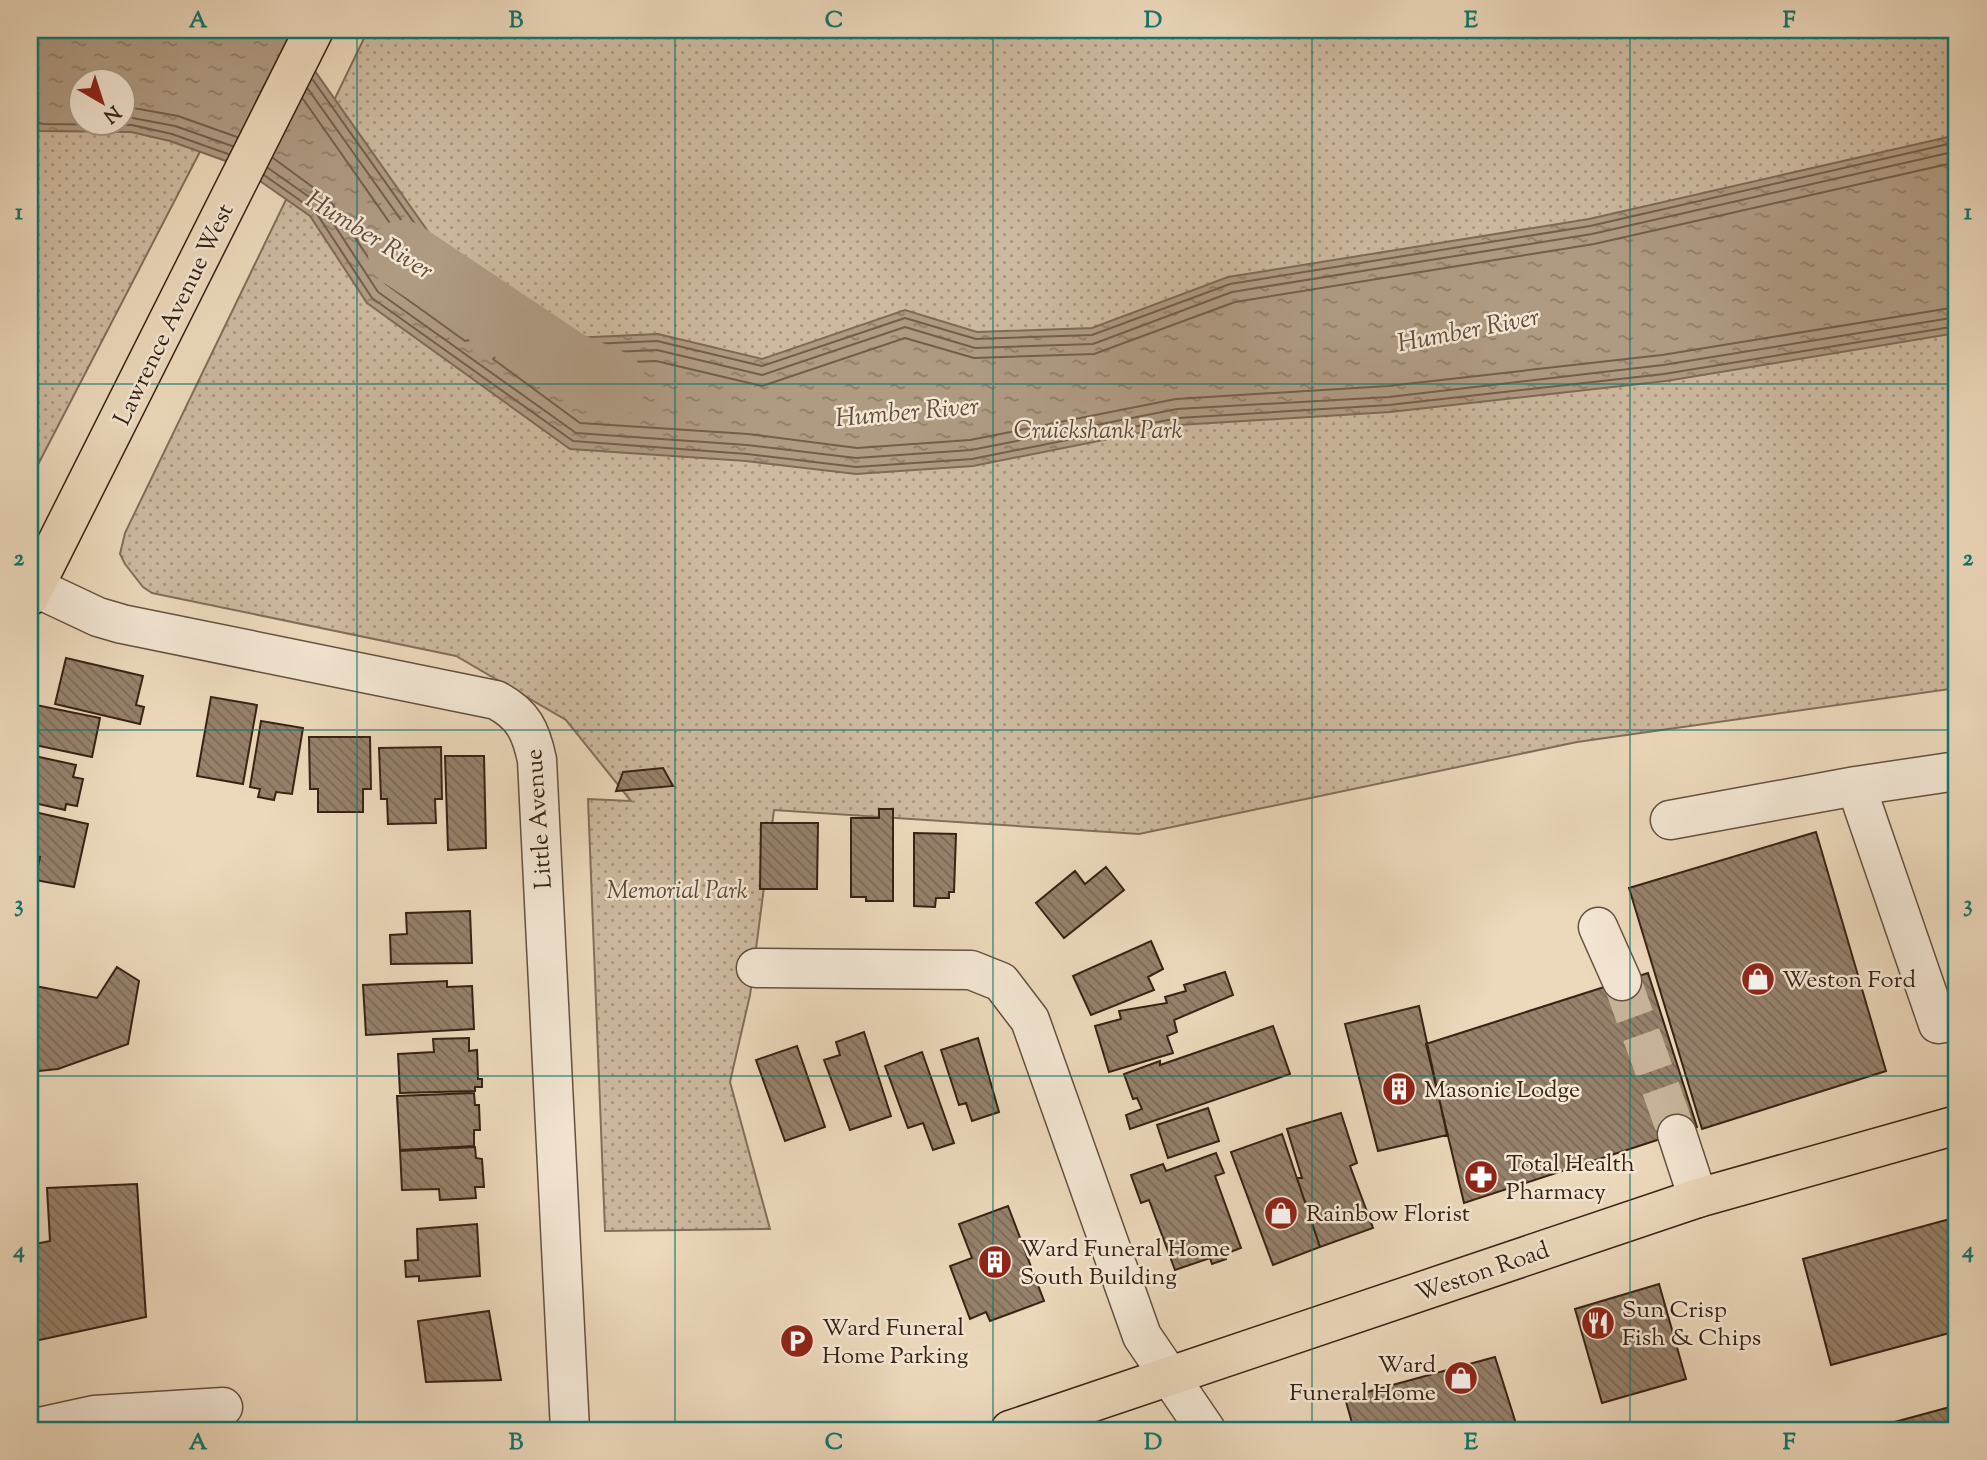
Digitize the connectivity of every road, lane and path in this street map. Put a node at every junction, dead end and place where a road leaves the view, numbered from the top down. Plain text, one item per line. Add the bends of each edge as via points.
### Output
1 (314, 30) edge
2 (31, 589) edge
3 (1956, 774) edge
4 (1856, 786) junction
5 (1670, 820) dead end
6 (1598, 927) dead end
7 (756, 968) dead end
8 (1622, 981) tunnel mouth
9 (1957, 1021) edge
10 (1957, 1125) edge
11 (1677, 1134) tunnel mouth
12 (1698, 1198) junction
13 (1171, 1377) junction
14 (223, 1407) dead end
15 (30, 1429) edge
16 (570, 1430) edge
17 (1010, 1430) edge
18 (1206, 1430) edge

1 - 2 main road, Lawrence Avenue West
2 - 16 street, Little Avenue via 122,624 496,700 514,709 526,723 537,760
3 - 4 street
4 - 5 street
4 - 9 street via 1938,1024
6 - 8 street
7 - 13 street via 971,970 1001,982 1030,1020 1142,1336
10 - 12 main road, Weston Road
11 - 12 street
12 - 13 main road, Weston Road
13 - 17 main road, Weston Road
13 - 18 street
14 - 15 street via 94,1415

